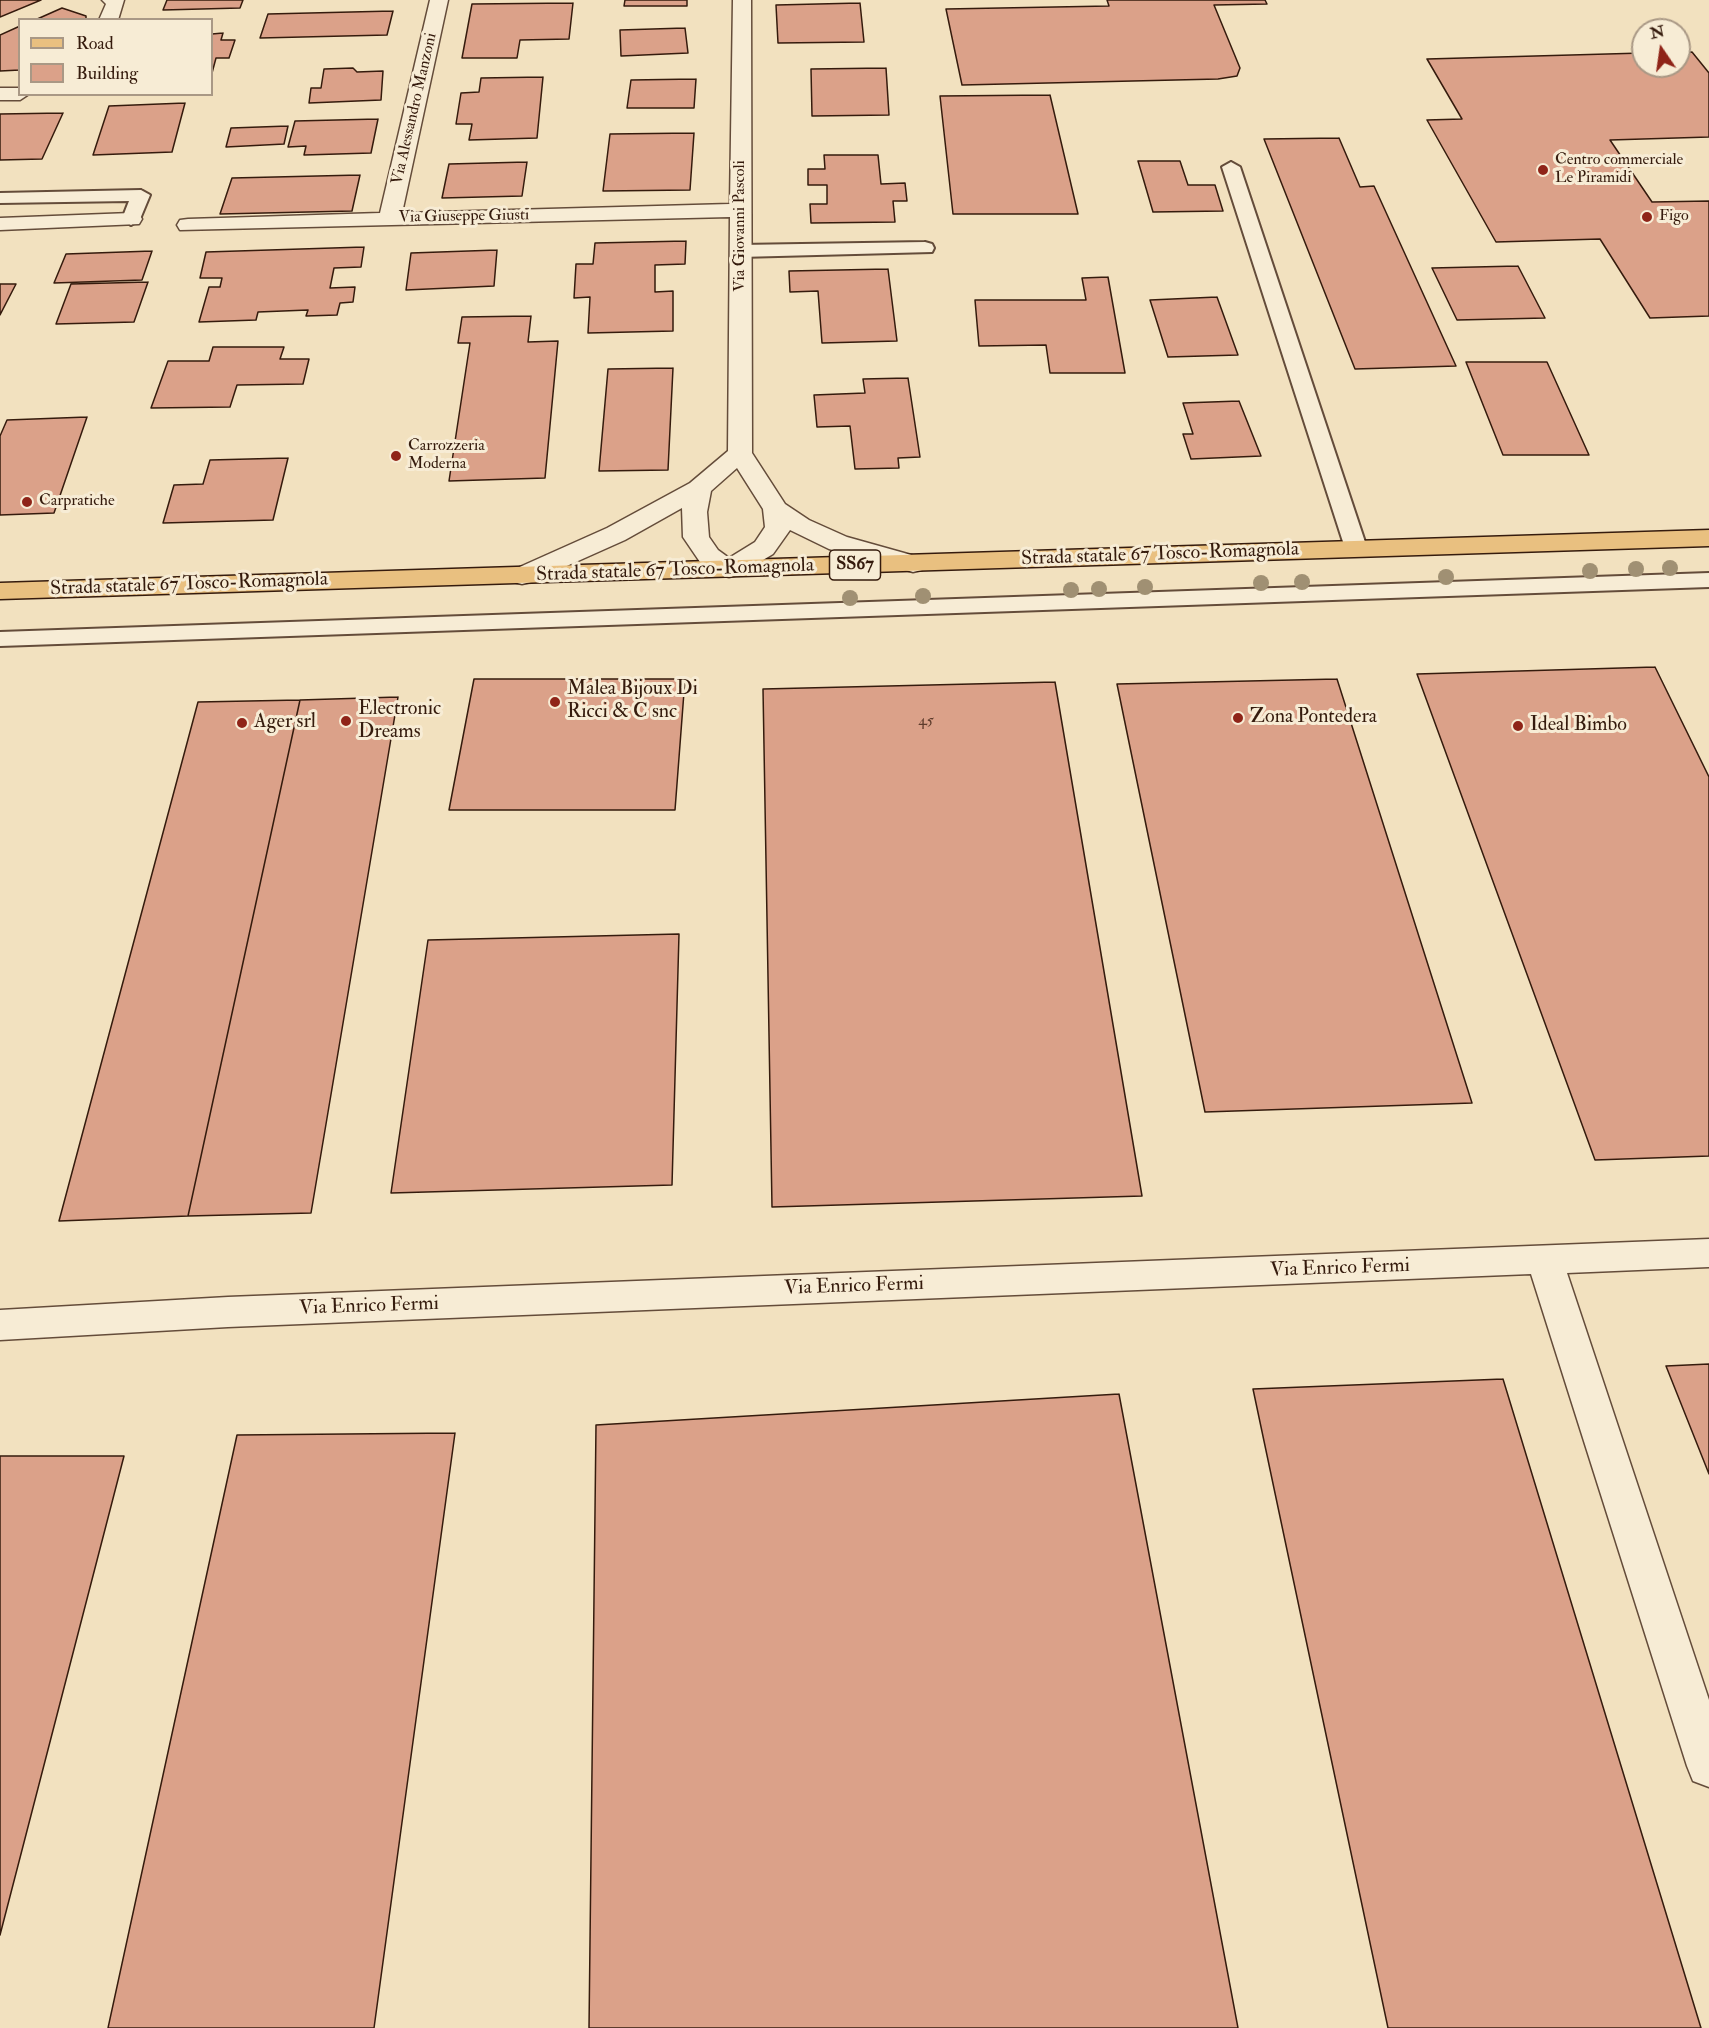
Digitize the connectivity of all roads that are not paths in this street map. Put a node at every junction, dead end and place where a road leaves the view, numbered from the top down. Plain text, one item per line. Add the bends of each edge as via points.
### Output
1 (111, 0) edge
2 (439, 0) edge
3 (742, 0) edge
4 (109, 18) edge
5 (0, 94) edge
6 (18, 94) edge
7 (1231, 167) dead end
8 (0, 198) edge
9 (741, 210) junction
10 (390, 218) junction
11 (131, 219) joint
12 (0, 224) edge
13 (188, 225) dead end
14 (925, 248) dead end
15 (740, 250) junction
16 (740, 453) junction
17 (699, 488) junction
18 (776, 509) junction
19 (1709, 538) edge
20 (1356, 549) junction
21 (913, 564) junction
22 (729, 569) junction
23 (522, 576) junction
24 (1709, 580) edge
25 (0, 591) edge
26 (0, 639) edge
27 (1709, 1253) edge
28 (1545, 1261) junction
29 (0, 1325) edge
30 (1709, 1766) edge

1 - 4 street via 116,2
2 - 10 street, Via Alessandro Manzoni
3 - 9 street, Via Giovanni Pascoli
5 - 6 street
7 - 20 lane
8 - 11 lane via 141,195
9 - 10 street, Via Giuseppe Giusti
9 - 15 street, Via Giovanni Pascoli
10 - 13 street, Via Giuseppe Giusti
11 - 12 street
14 - 15 lane
15 - 16 street, Via Giovanni Pascoli
16 - 17 street
16 - 18 street
17 - 22 street via 694,512 696,537 709,556
17 - 23 street via 616,534
18 - 21 street via 828,539
18 - 22 street via 778,527 772,538 751,558
19 - 20 main road, Strada statale 67 Tosco-Romagnola / SS67
20 - 21 main road, Strada statale 67 Tosco-Romagnola / SS67
21 - 22 main road, Strada statale 67 Tosco-Romagnola / SS67
22 - 23 main road, Strada statale 67 Tosco-Romagnola / SS67
23 - 25 main road, Strada statale 67 Tosco-Romagnola / SS67
24 - 26 lane
27 - 28 street, Via Enrico Fermi
28 - 29 street, Via Enrico Fermi via 251,1311
28 - 30 street

